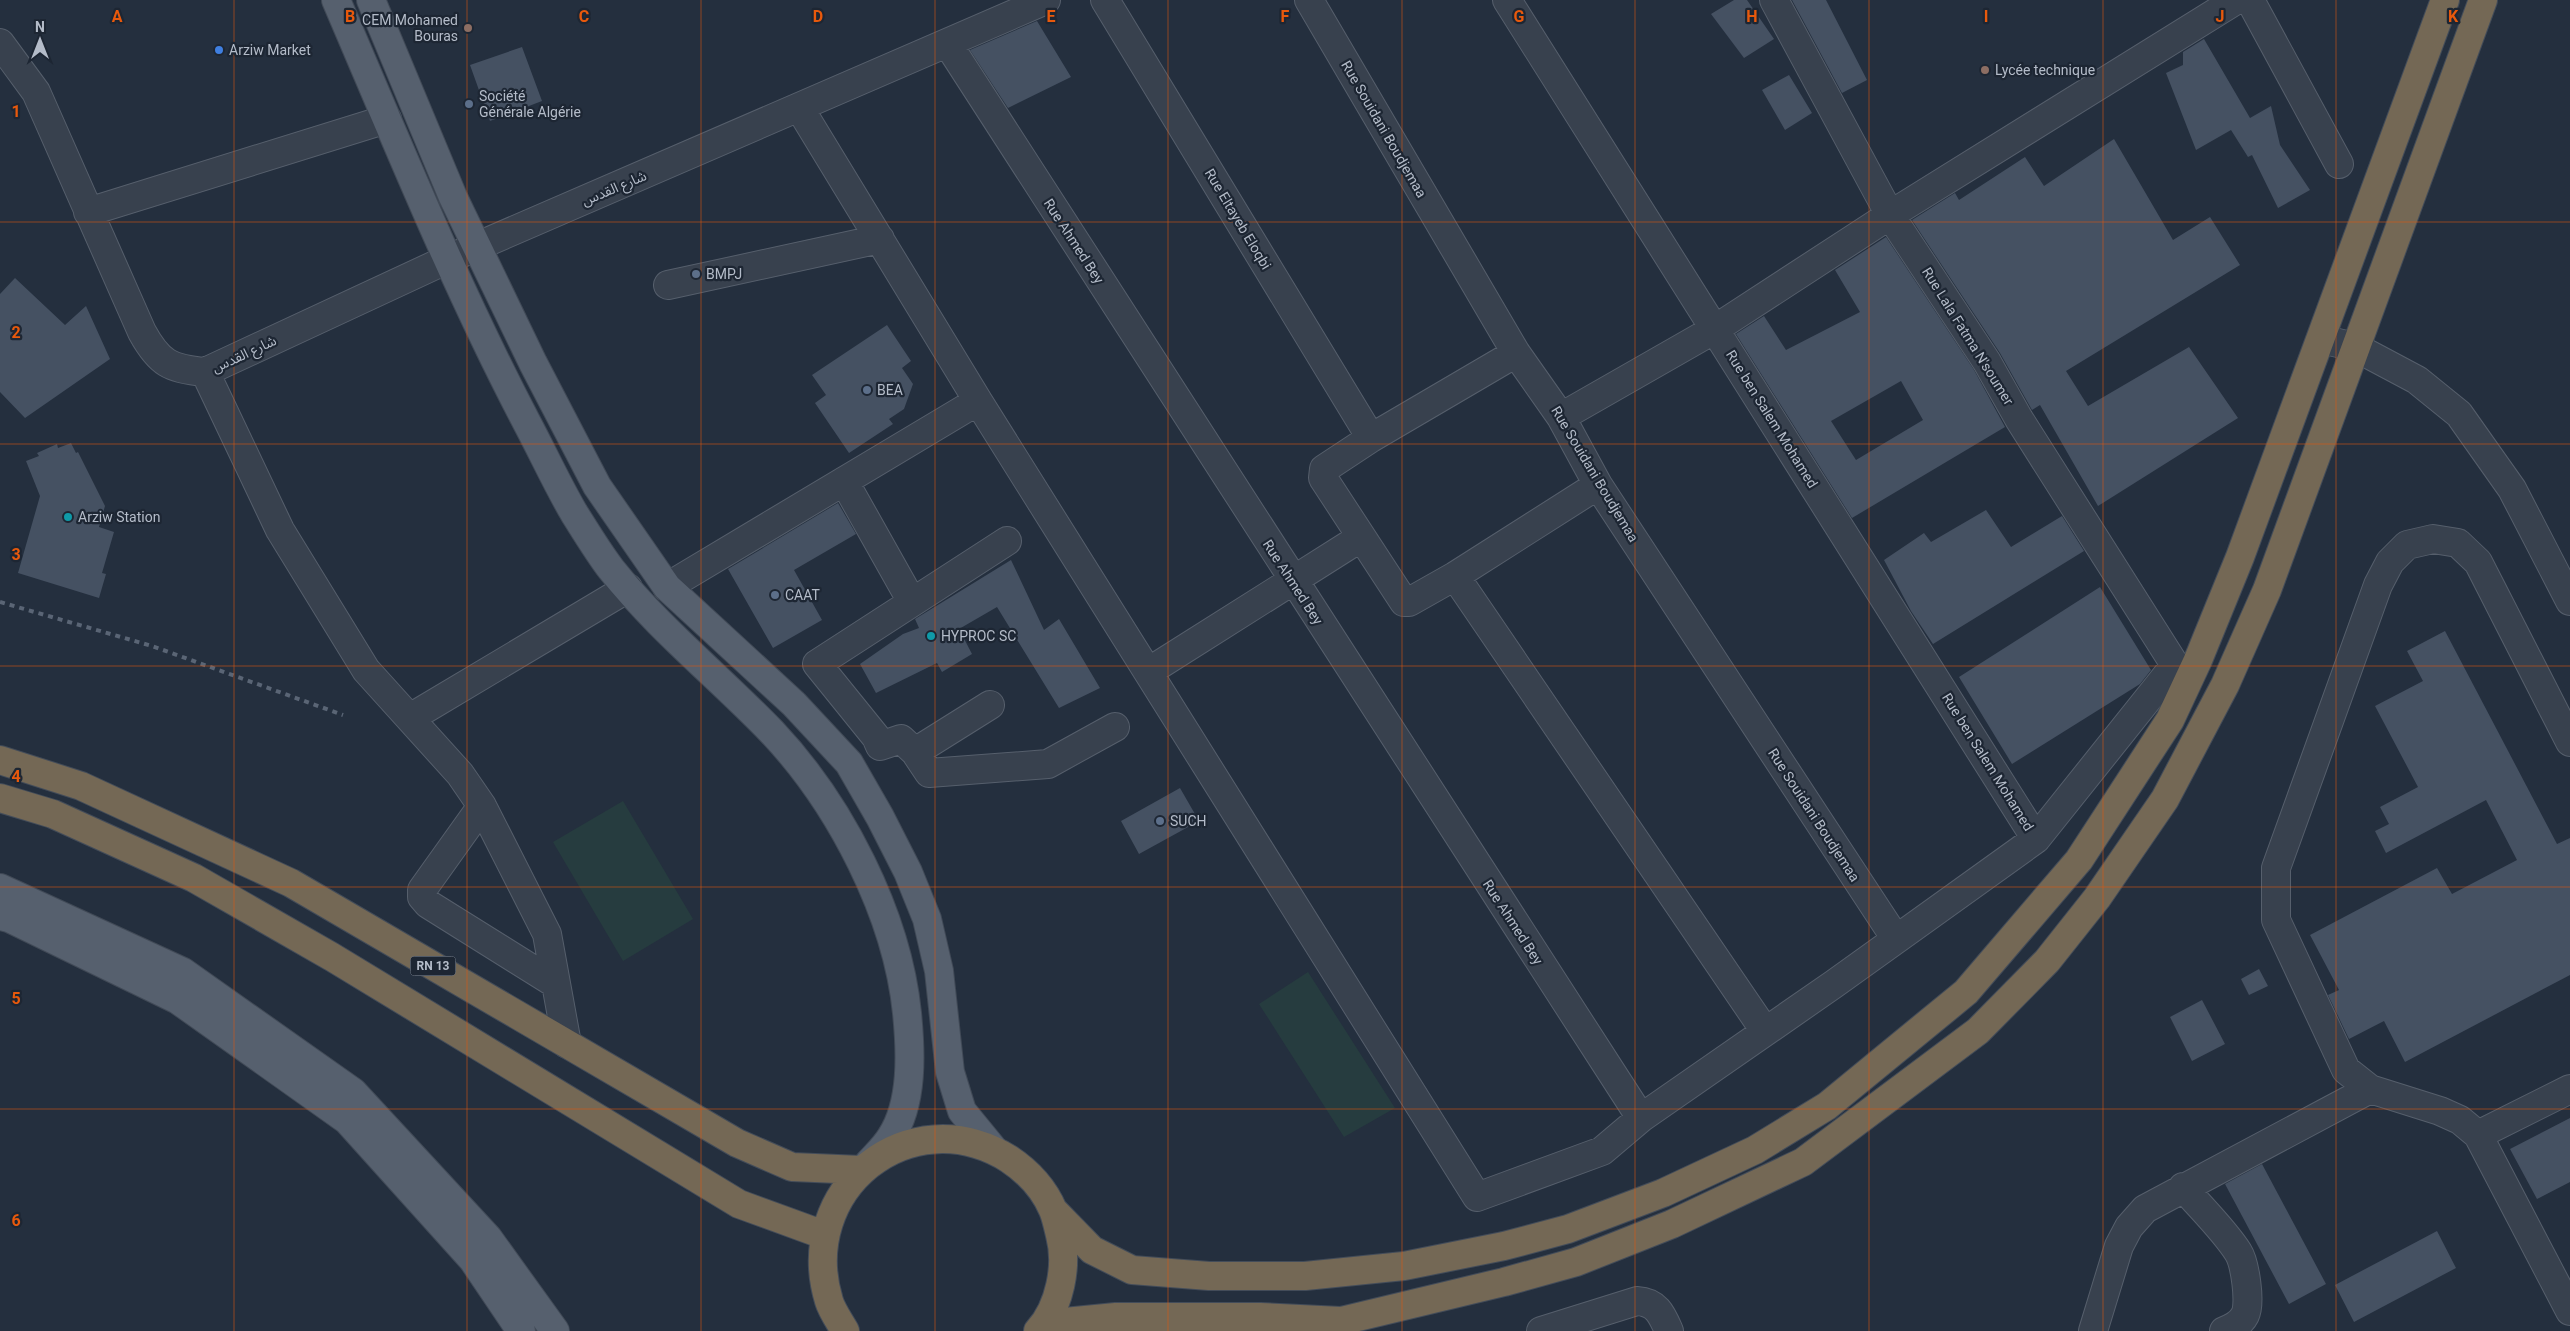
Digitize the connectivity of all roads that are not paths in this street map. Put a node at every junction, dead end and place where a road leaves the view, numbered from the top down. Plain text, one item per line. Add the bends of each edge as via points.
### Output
1 (336, 0) edge
2 (371, 0) edge
3 (1046, 0) edge
4 (1105, 0) edge
5 (1309, 0) edge
6 (1507, 0) edge
7 (1774, 0) edge
8 (2236, 0) edge
9 (2250, 0) edge
10 (2444, 0) edge
11 (2482, 0) edge
12 (0, 43) edge
13 (948, 44) junction
14 (799, 107) junction
15 (387, 119) junction
16 (2338, 164) dead end
17 (88, 212) junction
18 (1890, 215) junction
19 (880, 239) junction
20 (477, 247) junction
21 (448, 259) junction
22 (668, 285) dead end
23 (1715, 329) junction
24 (2322, 339) junction
25 (2355, 347) junction
26 (1516, 353) junction
27 (194, 371) junction
28 (978, 401) junction
29 (1561, 417) junction
30 (1371, 438) junction
31 (844, 481) junction
32 (1598, 485) junction
33 (1360, 538) junction
34 (1007, 541) dead end
35 (1455, 576) junction
36 (1292, 581) junction
37 (667, 587) junction
38 (628, 588) junction
39 (2570, 600) edge
40 (912, 602) junction
41 (756, 667) junction
42 (1148, 672) junction
43 (736, 697) junction
44 (990, 705) dead end
45 (410, 718) junction
46 (1115, 727) dead end
47 (2570, 742) edge
48 (915, 752) junction
49 (0, 760) edge
50 (0, 798) edge
51 (482, 806) junction
52 (2036, 838) junction
53 (0, 888) edge
54 (0, 916) edge
55 (1896, 939) junction
56 (556, 984) junction
57 (1765, 1031) junction
58 (567, 1044) junction
59 (2370, 1089) junction
60 (2570, 1089) edge
61 (1641, 1118) junction
62 (2478, 1135) junction
63 (994, 1150) junction
64 (865, 1167) junction
65 (2183, 1187) junction
66 (1053, 1210) junction
67 (824, 1235) junction
68 (2570, 1311) edge
69 (1341, 1321) junction
70 (1041, 1328) edge
71 (521, 1331) edge
72 (555, 1331) edge
73 (845, 1331) edge
74 (1196, 1331) edge
75 (1541, 1331) edge
76 (1669, 1331) edge
77 (2093, 1331) edge
78 (2098, 1331) edge
79 (2224, 1331) edge

1 - 15 main road
2 - 20 main road
3 - 13 street, شارع القدس
4 - 30 street, Rue Eltayeb Eloqbi
5 - 26 street, Rue Souidani Boudjemaa
6 - 23 street, Rue ben Salem Mohamed
7 - 18 street, Rue Lala Fatma N'soumer
8 - 18 street
9 - 16 street
10 - 24 highway
11 - 25 highway
12 - 17 street via 36,92
13 - 14 street, شارع القدس
13 - 36 street, Rue Ahmed Bey
14 - 19 street
14 - 20 street, شارع القدس
15 - 17 street
15 - 21 main road
17 - 27 street via 154,355
18 - 23 street
18 - 52 street, Rue Lala Fatma N'soumer via 1987,362 2019,419 2175,665
19 - 22 street
19 - 28 street
20 - 21 street, شارع القدس
20 - 37 main road via 597,486
21 - 27 street, شارع القدس
21 - 38 main road via 508,387 574,511 610,568
23 - 29 street
23 - 52 street, Rue ben Salem Mohamed
24 - 25 street
24 - 66 highway via 2198,660 2170,720 2134,778 2079,860 1966,992 1827,1106 1755,1150 1663,1193 1568,1230 1404,1266 1305,1276 1209,1276 1132,1270 1092,1250
25 - 39 street via 2417,380 2459,414 2512,489
25 - 69 highway via 2266,590 2225,685 2165,798 2097,898 2047,961 1978,1031 1803,1162 1672,1224 1576,1262
26 - 29 street, Rue Souidani Boudjemaa
26 - 30 street
27 - 45 street via 280,530 366,670
28 - 31 street
28 - 42 street
29 - 32 street, Rue Souidani Boudjemaa
30 - 33 street via 1322,473
31 - 37 street
31 - 40 street
32 - 35 street
32 - 55 street, Rue Souidani Boudjemaa
33 - 35 street via 1404,602
33 - 36 street
34 - 40 street
35 - 57 street
36 - 42 street
36 - 61 street, Rue Ahmed Bey
37 - 41 main road
38 - 43 main road
38 - 45 street
40 - 48 street via 816,664 876,736 880,746 901,739
41 - 43 main road
41 - 63 main road via 849,763 908,872 927,919 939,971 950,1072 962,1111
42 - 61 street via 1477,1197 1602,1151
43 - 64 main road via 774,734 825,798 878,899 893,945 906,995 910,1042 907,1093 891,1137
44 - 48 street
45 - 51 street via 460,774
46 - 48 street via 1048,764 929,773
47 - 59 street via 2478,562 2458,543 2434,539 2407,546 2390,562 2378,585 2276,868 2276,920 2346,1070
49 - 58 highway, RN 13 via 81,786 291,883
50 - 67 highway via 53,814 194,878 332,957 740,1204
51 - 56 street via 547,934
51 - 56 street via 422,890 422,897 428,904
52 - 55 street
53 - 72 main road via 184,972 352,1092 488,1238
54 - 71 main road via 178,1000 347,1120 473,1260
55 - 57 street
56 - 58 street
57 - 61 street
58 - 64 highway, RN 13 via 737,1143 792,1167
59 - 62 street via 2440,1111 2460,1120
59 - 65 street
60 - 62 street
62 - 68 street
63 - 64 highway via 962,1140 930,1139 898,1147
63 - 66 highway via 1018,1165 1038,1186
64 - 67 highway via 844,1189
65 - 77 street via 2145,1209 2129,1227 2119,1246
65 - 79 street via 2239,1253 2246,1280 2245,1316 2234,1327
66 - 70 highway via 1063,1248 1060,1288
67 - 73 highway via 822,1270 830,1303
69 - 70 highway via 1116,1318
69 - 74 main road
75 - 76 street via 1644,1301 1656,1308
77 - 78 street

